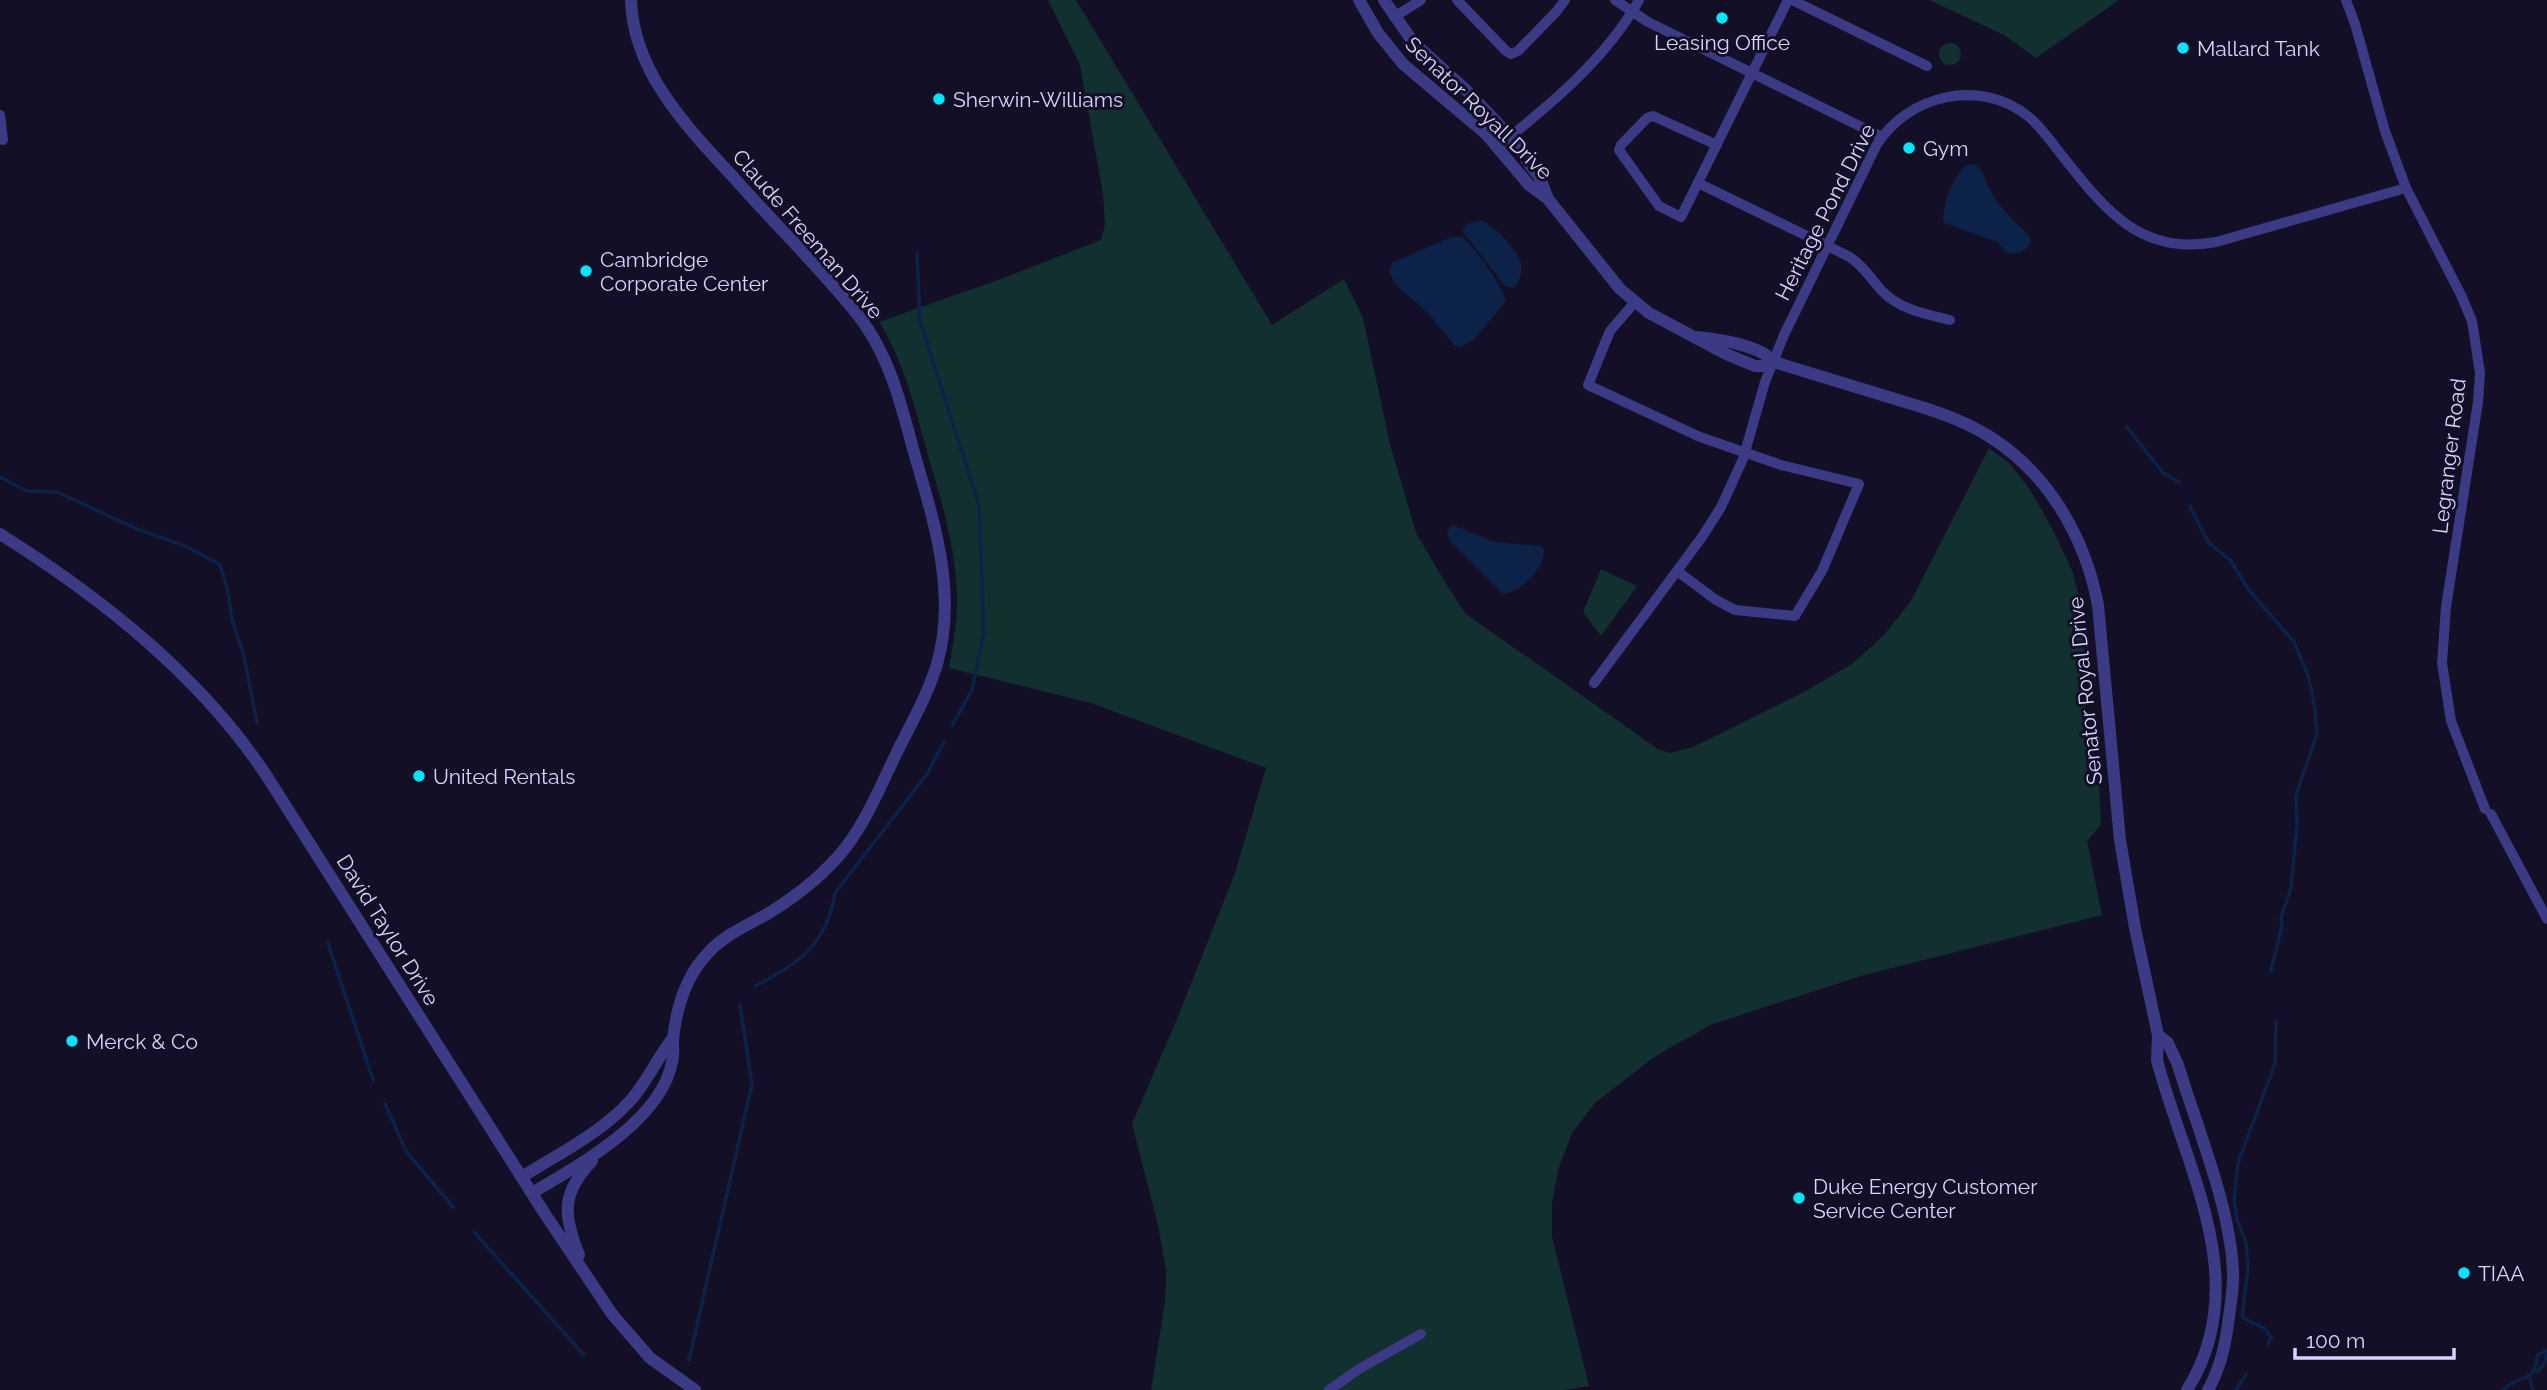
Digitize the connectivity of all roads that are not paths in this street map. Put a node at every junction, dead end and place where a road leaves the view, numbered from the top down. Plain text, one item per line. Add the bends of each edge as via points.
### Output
1 (630, 0) edge
2 (1359, 0) edge
3 (1384, 0) edge
4 (1422, 0) edge
5 (1457, 0) edge
6 (1565, 0) edge
7 (1615, 0) edge
8 (1639, 0) edge
9 (1790, 0) edge
10 (2346, 0) edge
11 (1632, 11) junction
12 (1394, 17) junction
13 (1927, 66) dead end
14 (1752, 73) junction
15 (0, 115) edge
16 (1509, 137) junction
17 (1882, 137) junction
18 (3, 141) dead end
19 (1717, 145) junction
20 (1497, 147) junction
21 (1698, 183) junction
22 (2406, 188) junction
23 (1548, 199) junction
24 (1827, 246) junction
25 (1635, 302) junction
26 (1950, 320) dead end
27 (1774, 362) junction
28 (1744, 452) junction
29 (0, 534) edge
30 (1677, 571) junction
31 (1594, 682) dead end
32 (2547, 919) edge
33 (2158, 1035) junction
34 (673, 1038) junction
35 (616, 1137) junction
36 (522, 1177) junction
37 (531, 1193) junction
38 (591, 1281) junction
39 (1421, 1334) dead end
40 (695, 1390) edge
41 (1329, 1390) edge
42 (2187, 1390) edge
43 (2208, 1390) edge

1 - 34 street, Claude Freeman Drive via 640,48 673,109 850,304 881,351 897,390 931,511 945,595 943,634 932,679 857,831 830,866 804,889 708,953 686,986
2 - 20 street, Senator Royall Drive via 1396,57
3 - 12 street, Senator Royall Drive
4 - 12 street
5 - 6 street via 1511,54
7 - 11 street
8 - 11 street
9 - 13 street
9 - 14 street
10 - 22 street, Legranger Road
11 - 14 street
11 - 16 street via 1587,67
12 - 16 street, Senator Royall Drive via 1413,43
14 - 17 street
14 - 19 street
15 - 18 street
16 - 20 street
16 - 23 street, Senator Royall Drive via 1539,178
17 - 22 street, Heritage Pond Drive via 1906,113 1939,98 1976,95 1999,101 2036,124 2114,216 2146,236 2180,245 2216,242
17 - 24 street, Heritage Pond Drive
19 - 21 street
19 - 21 street via 1653,116 1619,147 1655,202 1669,212 1681,217
20 - 23 street, Senator Royall Drive via 1529,185
21 - 24 street
22 - 32 street, Legranger Road via 2461,295 2472,321 2479,359 2476,418 2445,617 2442,663 2446,699 2452,725 2488,811
23 - 25 street, Senator Royal Drive via 1611,280
24 - 26 street via 1856,261 1896,302
24 - 27 street, Heritage Pond Drive
25 - 27 street, Senator Royal Drive via 1696,337 1758,351
25 - 28 street via 1610,331 1588,385 1693,434
27 - 28 street, Heritage Pond Drive
27 - 33 street, Senator Royal Drive via 1937,412 1980,431 2032,472 2067,519 2086,560 2098,605 2126,880
28 - 30 street, Heritage Pond Drive via 1720,507
28 - 30 street via 1859,484 1812,589 1795,616 1741,612
29 - 36 street, David Taylor Drive via 134,632 230,724
30 - 31 street, Heritage Pond Drive
33 - 42 street, Senator Royal Drive via 2157,1060 2207,1218 2216,1269 2208,1346
33 - 43 street, Senator Royal Drive via 2172,1048 2223,1209 2231,1250 2224,1349
34 - 35 street, Claude Freeman Drive via 672,1062 663,1087 642,1115
34 - 36 street, Claude Freeman Drive via 620,1111
35 - 37 street, Claude Freeman Drive
35 - 38 street via 580,1174 567,1202 570,1230
36 - 37 street, David Taylor Drive
37 - 38 street, David Taylor Drive
38 - 40 street, David Taylor Drive via 642,1350
39 - 41 street

